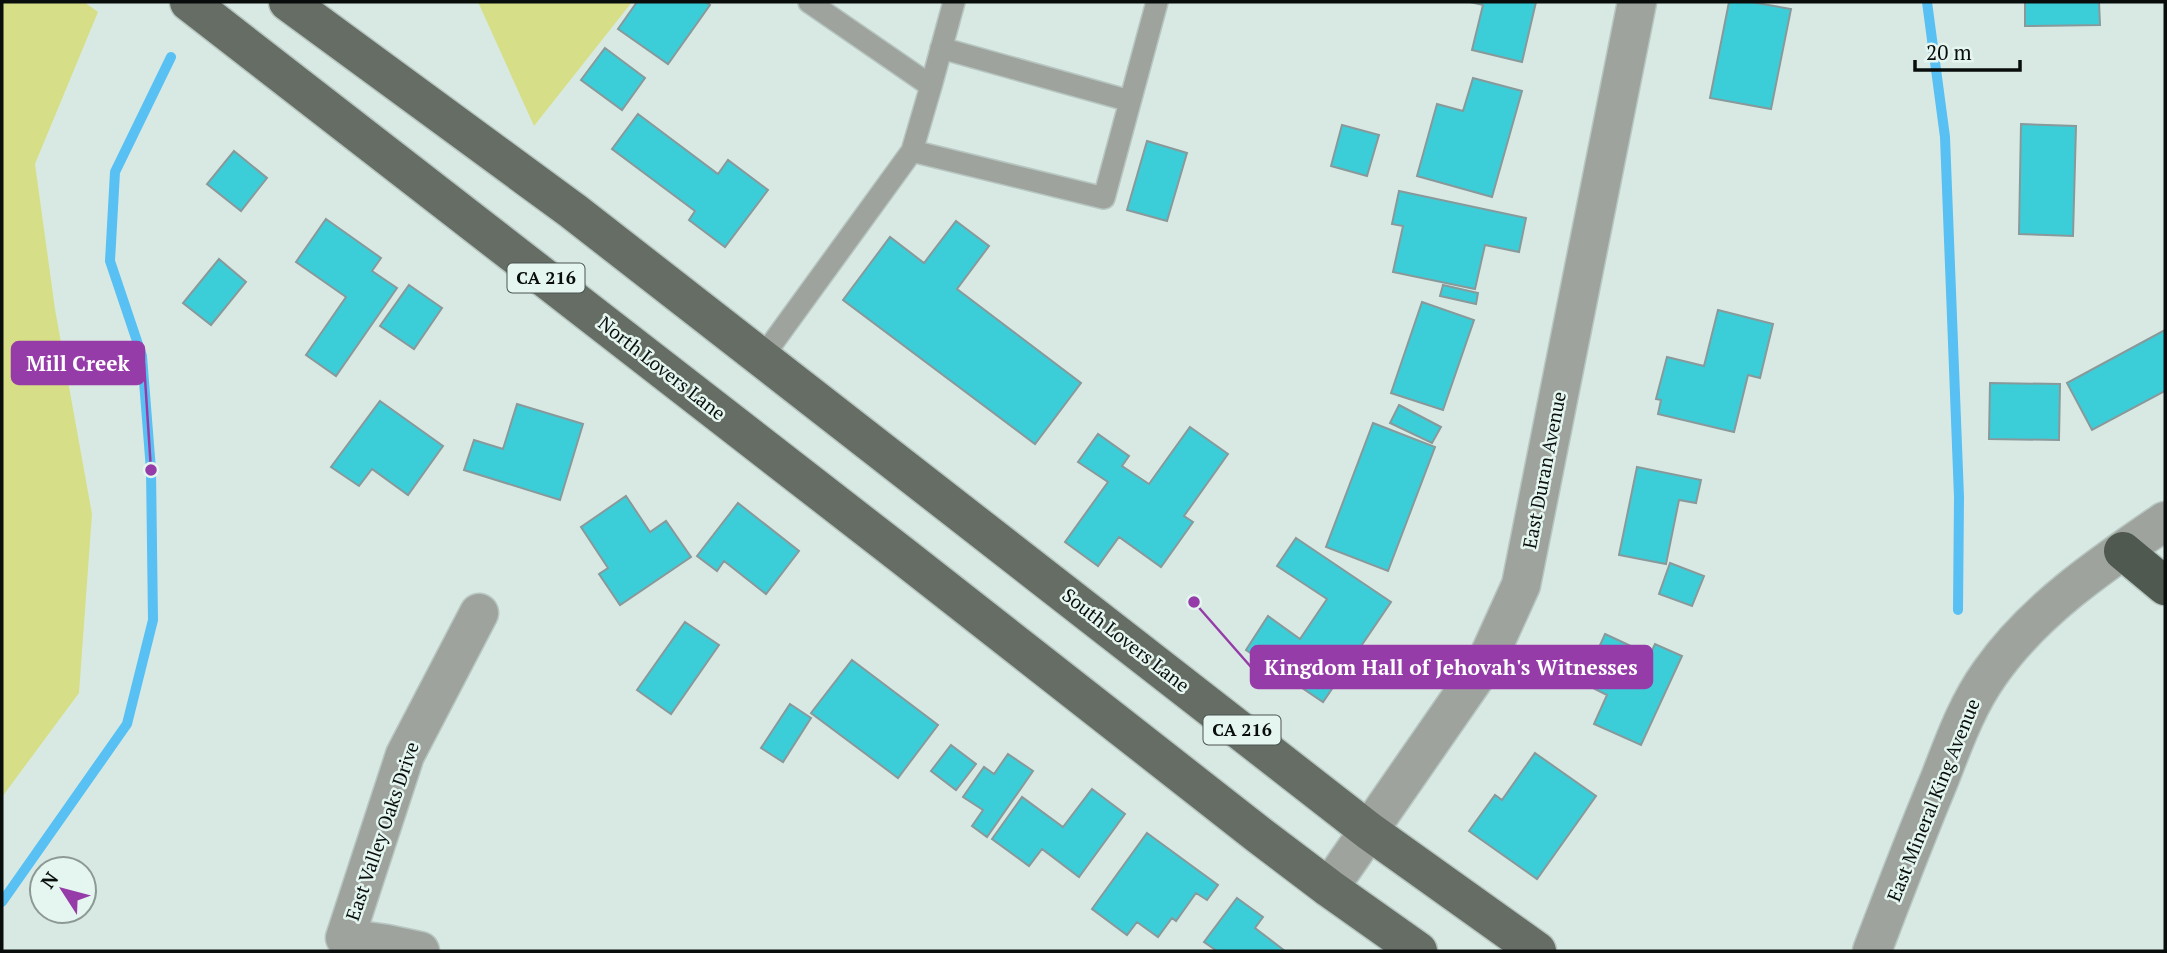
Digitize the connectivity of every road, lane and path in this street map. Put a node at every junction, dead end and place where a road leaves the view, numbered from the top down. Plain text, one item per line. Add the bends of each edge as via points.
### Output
1 (189, 2) edge
2 (809, 2) edge
3 (954, 2) edge
4 (1155, 2) edge
5 (1637, 2) edge
6 (305, 7) edge
7 (941, 48) junction
8 (931, 86) junction
9 (1130, 101) junction
10 (912, 151) junction
11 (761, 359) junction
12 (2165, 521) edge
13 (2123, 551) junction
14 (2165, 586) edge
15 (480, 613) dead end
16 (1369, 831) junction
17 (1329, 888) junction
18 (420, 951) edge
19 (1419, 951) edge
20 (1537, 951) edge
21 (1872, 951) edge

1 - 17 main road, North Lovers Lane / CA 216
2 - 8 lane
3 - 7 lane
4 - 9 lane
5 - 16 street, East Duran Avenue via 1521,585 1487,660
6 - 11 main road, CA 216
7 - 8 lane
7 - 9 lane
8 - 10 lane
9 - 10 lane via 1104,198
10 - 11 lane
11 - 16 main road, South Lovers Lane / CA 216
12 - 13 street, East Mineral King Avenue
13 - 14 highway
13 - 21 street, East Mineral King Avenue via 2023,633 1978,691
15 - 18 street, East Valley Oaks Drive via 405,755 345,938
16 - 17 street, East Duran Avenue
16 - 20 main road, South Lovers Lane / CA 216
17 - 19 main road, CA 216

